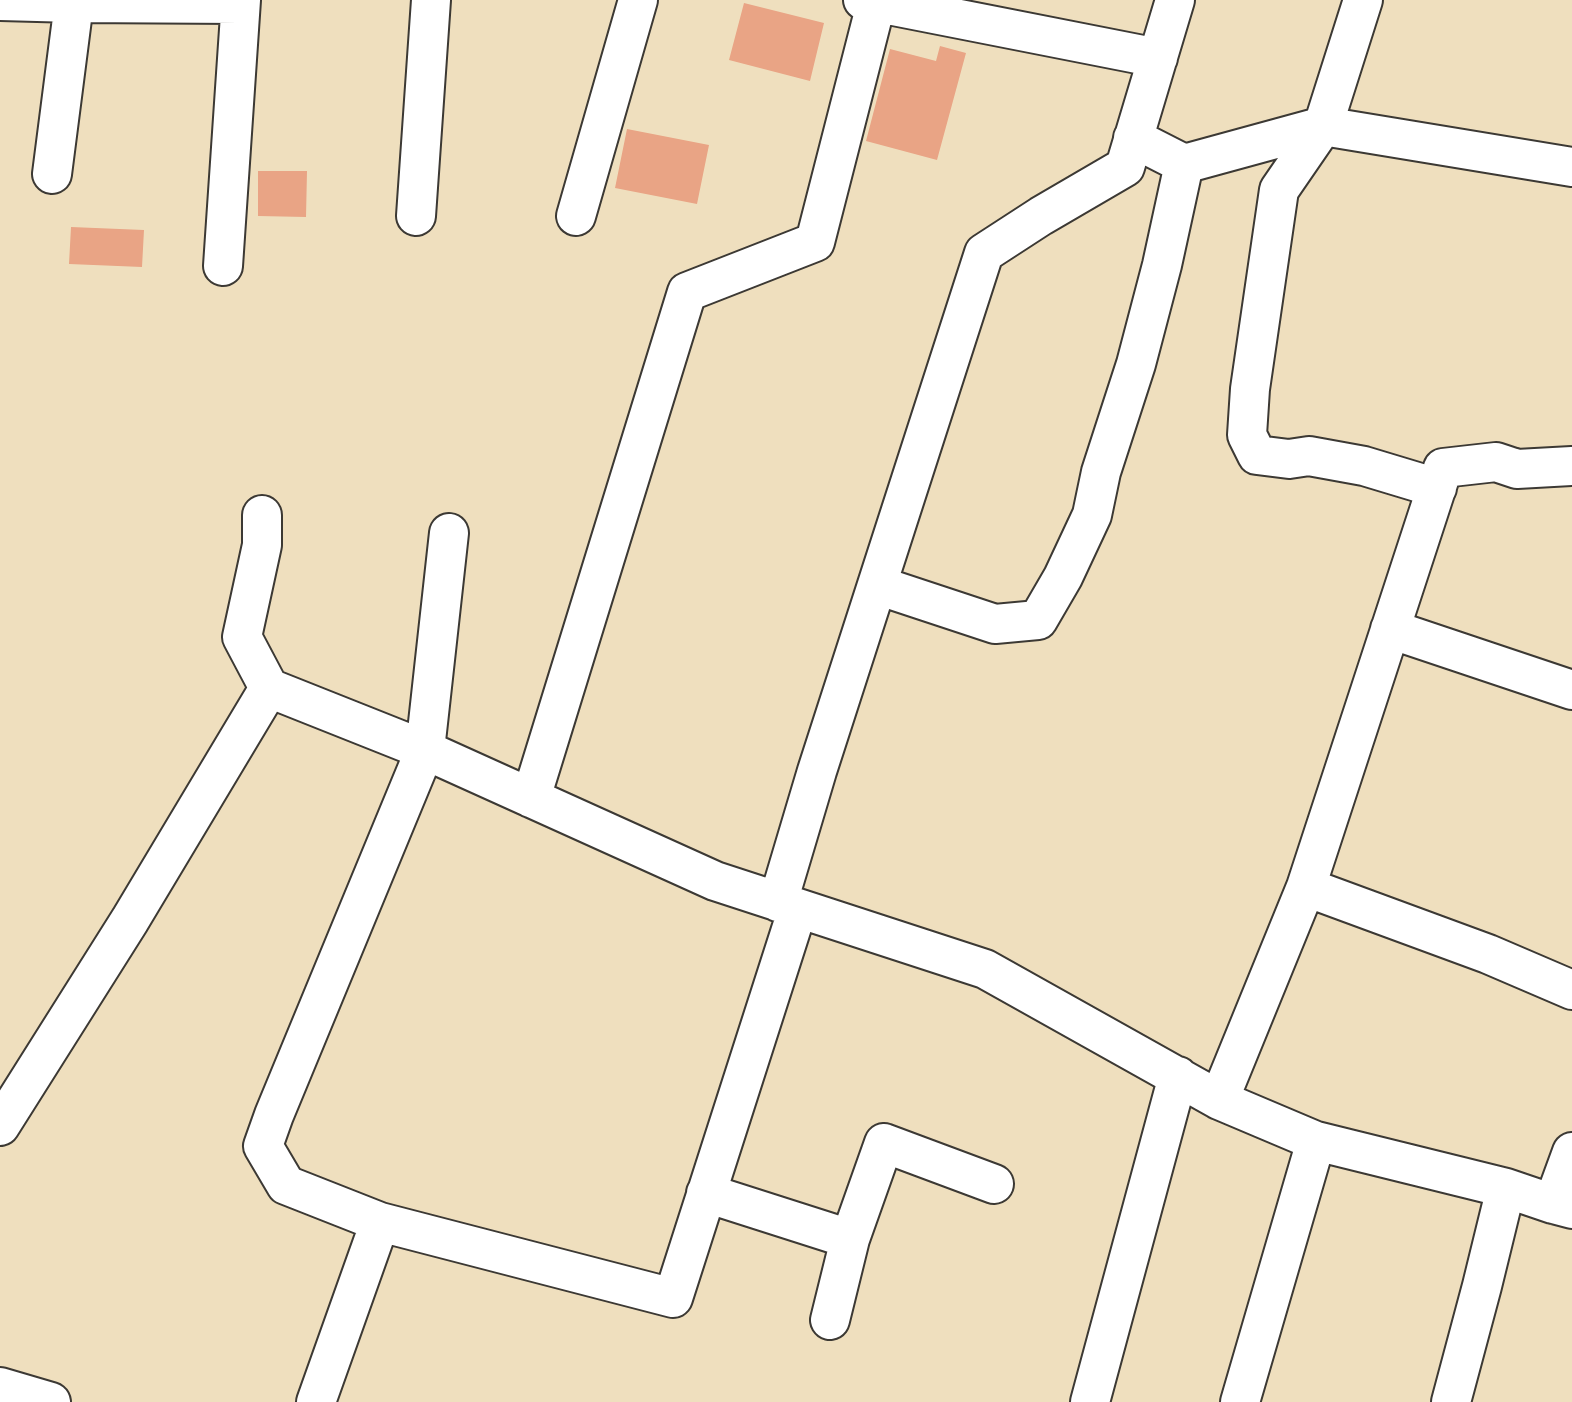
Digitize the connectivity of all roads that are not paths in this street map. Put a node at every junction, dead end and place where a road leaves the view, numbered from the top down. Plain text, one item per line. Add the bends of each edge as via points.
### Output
1 (431, 0) edge
2 (638, 0) edge
3 (1175, 0) edge
4 (1363, 0) edge
5 (0, 1) edge
6 (872, 1) edge
7 (241, 2) edge
8 (74, 3) junction
9 (1158, 58) junction
10 (1323, 127) junction
11 (1133, 138) junction
12 (1184, 163) junction
13 (1572, 167) edge
14 (52, 174) dead end
15 (416, 216) dead end
16 (576, 216) dead end
17 (223, 266) dead end
18 (1572, 466) edge
19 (1437, 488) junction
20 (262, 515) dead end
21 (449, 533) dead end
22 (877, 585) junction
23 (1391, 629) junction
24 (269, 688) junction
25 (1572, 690) edge
26 (425, 750) junction
27 (531, 798) junction
28 (1306, 887) junction
29 (788, 905) junction
30 (1572, 990) edge
31 (1178, 1076) junction
32 (1219, 1100) junction
33 (0, 1126) edge
34 (1316, 1141) junction
35 (1572, 1152) edge
36 (994, 1184) dead end
37 (1506, 1188) junction
38 (706, 1193) junction
39 (1562, 1207) edge
40 (380, 1222) junction
41 (850, 1239) junction
42 (830, 1320) dead end
43 (0, 1387) edge
44 (51, 1402) edge
45 (316, 1402) edge
46 (1090, 1402) edge
47 (1240, 1402) edge
48 (1451, 1402) edge

1 - 15 street
2 - 16 street
3 - 9 street
4 - 10 street
5 - 8 street
6 - 9 street
6 - 27 street via 815,242 687,292
7 - 8 street
7 - 17 street
8 - 14 street
9 - 11 street
10 - 12 street
10 - 13 street
10 - 19 street via 1279,190 1247,435 1257,455 1309,456 1364,466
11 - 12 street
11 - 22 street via 1125,167 984,253
12 - 22 street via 1162,265 1092,515 1038,620 995,624
18 - 19 street via 1517,469 1496,462 1443,468
19 - 23 street
20 - 24 street via 262,545 242,637
21 - 26 street
22 - 29 street via 817,771
23 - 25 street
23 - 28 street
24 - 26 street
24 - 33 street
26 - 27 street
26 - 40 street via 263,1146 286,1185
27 - 29 street via 715,881
28 - 30 street
28 - 32 street
29 - 31 street via 985,969
29 - 38 street
31 - 32 street
31 - 46 street
32 - 34 street
34 - 37 street
34 - 47 street
35 - 39 street
36 - 41 street via 884,1143
37 - 39 street
37 - 48 street
38 - 40 street via 673,1298
38 - 41 street
40 - 45 street
41 - 42 street
43 - 44 street

